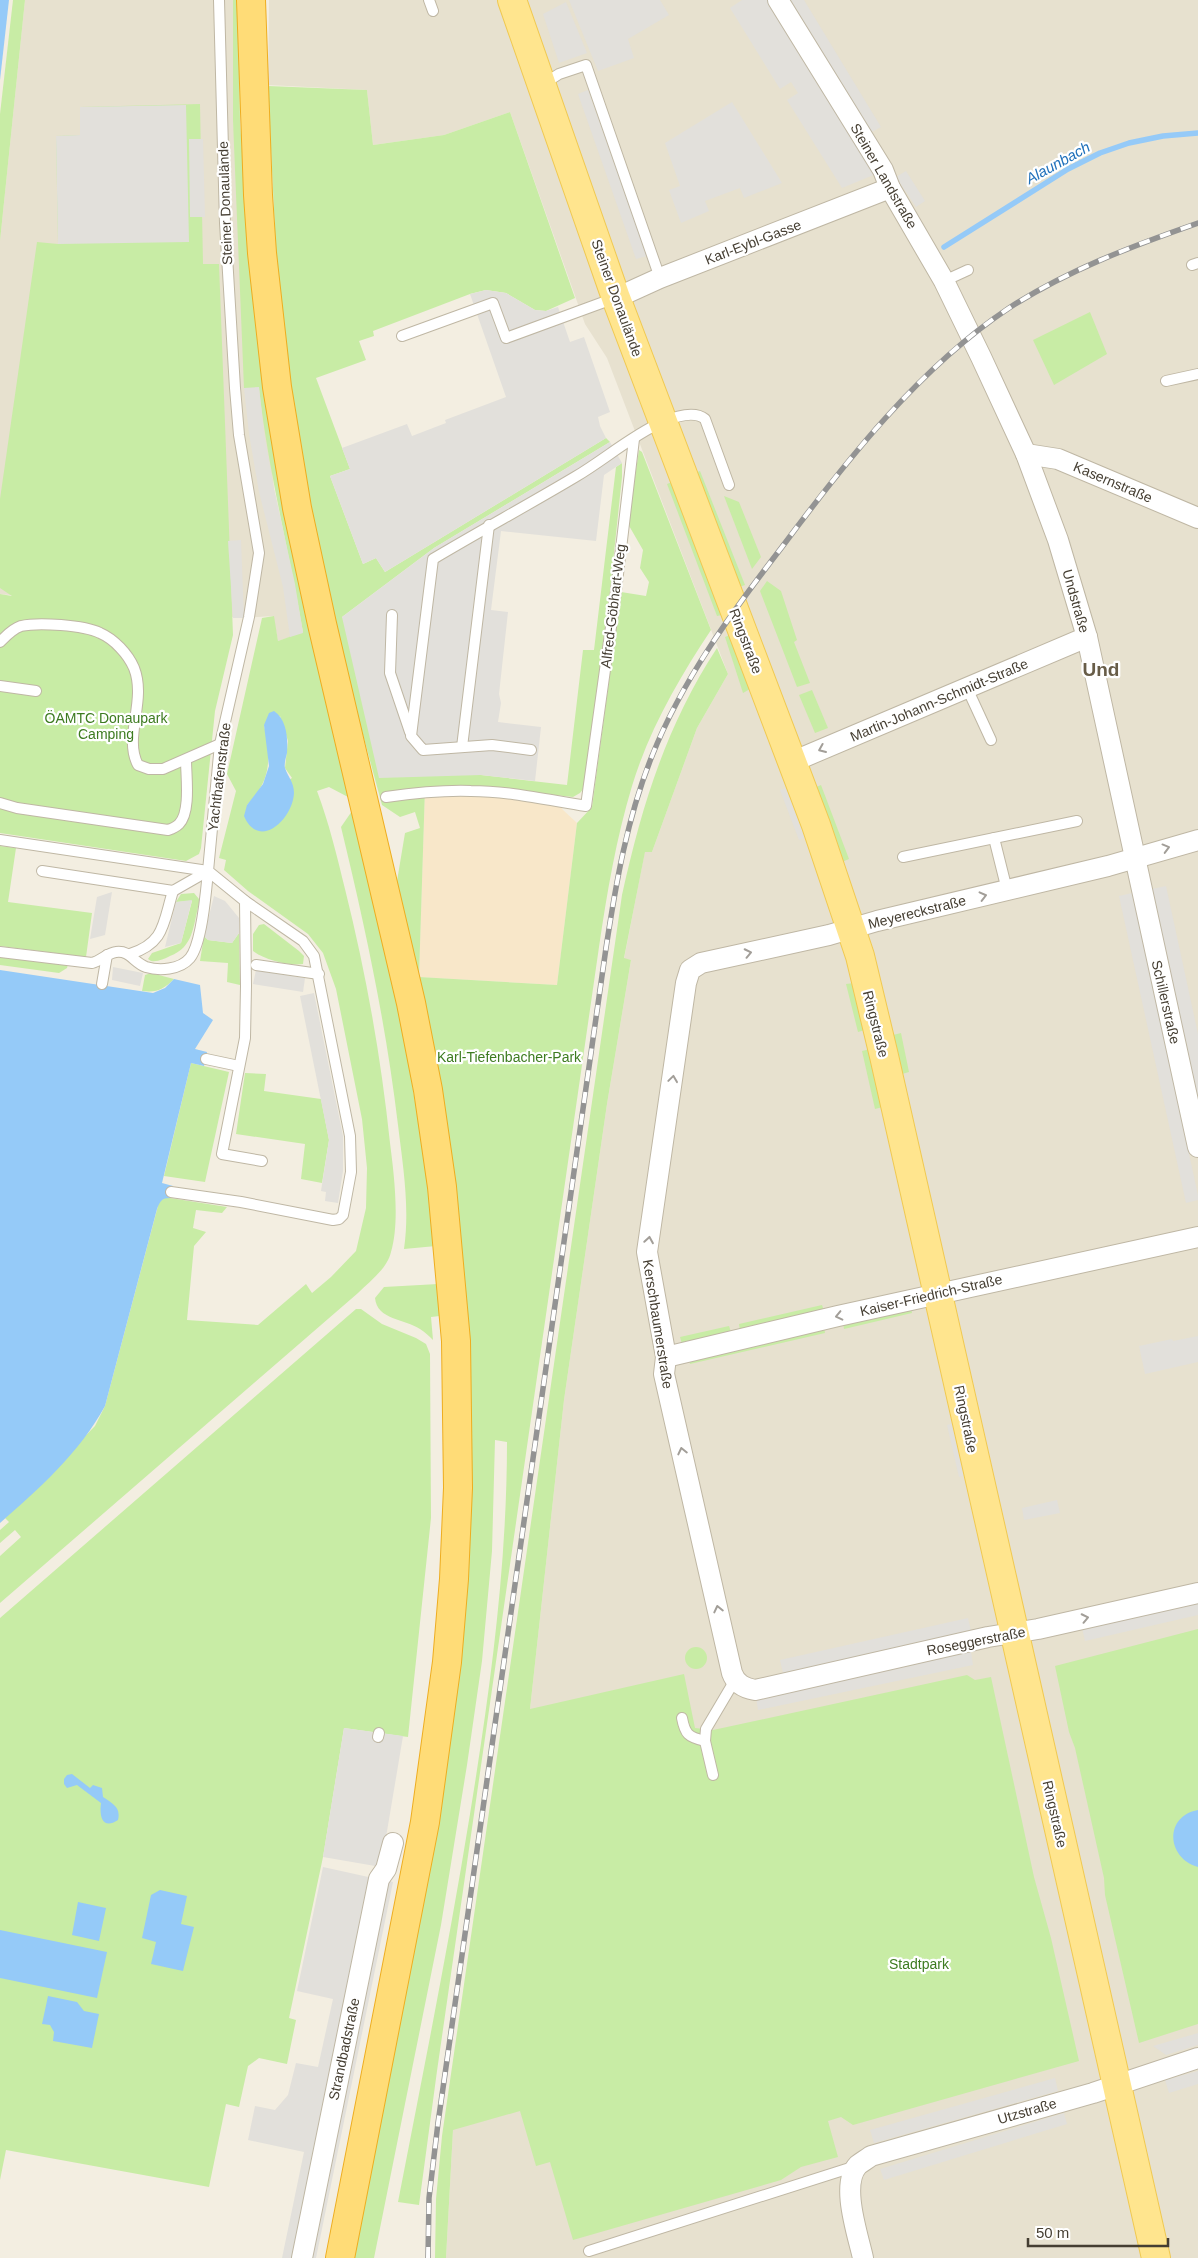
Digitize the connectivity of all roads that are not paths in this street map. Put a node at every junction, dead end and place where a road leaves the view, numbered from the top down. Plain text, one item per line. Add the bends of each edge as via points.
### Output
1 (219, 0) edge
2 (429, 0) edge
3 (512, 0) edge
4 (778, 0) edge
5 (253, 5) edge
6 (432, 11) dead end
7 (542, 85) junction
8 (890, 188) junction
9 (968, 270) dead end
10 (660, 278) junction
11 (944, 281) junction
12 (616, 298) junction
13 (402, 336) dead end
14 (982, 357) joint
15 (1198, 374) edge
16 (1166, 381) dead end
17 (663, 422) junction
18 (634, 439) junction
19 (1026, 454) junction
20 (729, 485) dead end
21 (1198, 518) edge
22 (489, 525) junction
23 (259, 553) joint
24 (728, 594) joint
25 (392, 614) dead end
26 (1087, 637) junction
27 (0, 642) edge
28 (0, 686) edge
29 (967, 688) junction
30 (36, 691) dead end
31 (411, 736) junction
32 (991, 740) dead end
33 (220, 744) junction
34 (462, 747) junction
35 (530, 750) dead end
36 (186, 760) junction
37 (792, 762) junction
38 (386, 797) dead end
39 (0, 803) edge
40 (1077, 821) dead end
41 (994, 838) junction
42 (0, 840) edge
43 (1198, 840) edge
44 (903, 857) dead end
45 (1134, 858) junction
46 (42, 872) dead end
47 (208, 872) junction
48 (1007, 890) junction
49 (173, 892) junction
50 (245, 901) junction
51 (851, 928) junction
52 (0, 952) edge
53 (107, 954) junction
54 (130, 954) junction
55 (701, 963) joint
56 (256, 965) dead end
57 (319, 974) junction
58 (102, 984) dead end
59 (206, 1059) dead end
60 (239, 1066) junction
61 (1198, 1147) edge
62 (262, 1161) dead end
63 (172, 1192) dead end
64 (1198, 1237) edge
65 (938, 1294) junction
66 (666, 1358) junction
67 (1198, 1593) edge
68 (1013, 1633) junction
69 (735, 1680) junction
70 (682, 1718) dead end
71 (704, 1741) junction
72 (712, 1775) dead end
73 (393, 1843) dead end
74 (1198, 2058) edge
75 (1117, 2084) junction
76 (857, 2166) junction
77 (589, 2251) dead end
78 (302, 2258) edge
79 (340, 2258) edge
80 (863, 2258) edge
81 (1156, 2258) edge

1 - 23 lane, Steiner Donaulände via 225,222 235,388 239,435
2 - 6 lane
3 - 7 main road, Steiner Donaulände
4 - 8 street, Steiner Landstraße via 883,170
5 - 79 highway via 258,195 278,387 322,624 412,1003 442,1186 456,1341 458,1488 447,1662 425,1822
7 - 10 lane via 559,74 586,65
7 - 12 main road, Steiner Donaulände
8 - 10 street, Karl-Eybl-Gasse
8 - 11 street, Steiner Landstraße
9 - 11 lane
10 - 12 street, Karl-Eybl-Gasse
11 - 14 street, Steiner Landstraße
12 - 13 lane via 506,338 493,303
12 - 17 main road, Steiner Donaulände
14 - 19 street, Undstraße
15 - 16 lane
17 - 18 lane
17 - 20 lane via 700,414 705,419
17 - 24 main road, Steiner Donaulände
18 - 22 lane
18 - 38 lane, Alfred-Göbhart-Weg via 586,806 472,790
19 - 21 street, Kasernstraße via 1058,459
19 - 26 street, Undstraße via 1058,540
22 - 31 lane via 433,559
22 - 34 lane
23 - 33 lane, Yachthafenstraße via 249,617
24 - 37 main road, Ringstraße
25 - 31 lane via 390,673
26 - 29 street, Martin-Johann-Schmidt-Straße
26 - 45 street, Undstraße
27 - 36 lane via 20,626 85,628 100,633 115,643 134,669 139,703 132,743 138,765 163,769
28 - 30 lane
29 - 32 lane
29 -> 37 street, Martin-Johann-Schmidt-Straße
31 - 34 lane via 423,750
33 - 36 lane
33 - 47 lane, Yachthafenstraße
34 - 35 lane via 492,744
36 - 39 lane via 184,815 179,825 168,830
37 - 51 main road, Ringstraße
40 - 41 lane
41 - 44 lane
41 - 48 lane
42 - 47 lane
45 -> 43 street, Meyereckstraße
45 - 48 street, Meyereckstraße
45 - 61 street, Schillerstraße
46 - 49 lane
47 - 49 lane
47 - 50 lane
47 - 54 lane, Yachthafenstraße via 205,904 191,957 176,967 160,969 144,966
51 -> 48 street, Meyereckstraße
49 - 54 lane via 157,940 144,950
50 - 57 lane via 303,941 314,956
50 - 60 lane via 246,986 244,1038
55 -> 51 street, Meyereckstraße
51 - 65 main road, Ringstraße via 884,1056
52 - 53 lane via 92,963
53 - 54 lane
53 - 58 lane
66 -> 55 street, Kerschbaumerstraße via 647,1252 686,984 690,970
56 - 57 lane
57 - 63 lane via 350,1136 351,1172 343,1215 333,1220
59 - 60 lane
60 - 62 lane via 222,1154
64 - 65 street, Kaiser-Friedrich-Straße
65 -> 66 street, Kaiser-Friedrich-Straße
65 - 68 main road, Ringstraße
69 -> 66 street, Kerschbaumerstraße via 664,1374
68 -> 67 street, Roseggerstraße
68 - 69 street, Roseggerstraße via 755,1690 746,1689
68 - 75 main road, Ringstraße
69 - 71 lane via 706,1729
70 - 71 lane via 684,1729 691,1738
71 - 72 lane
73 - 78 street, Strandbadstraße via 386,1868 379,1879
74 - 75 street, Utzstraße
75 - 76 street, Utzstraße via 871,2156
75 - 81 main road, Ringstraße
76 - 77 lane
76 - 80 street via 851,2184 850,2204

